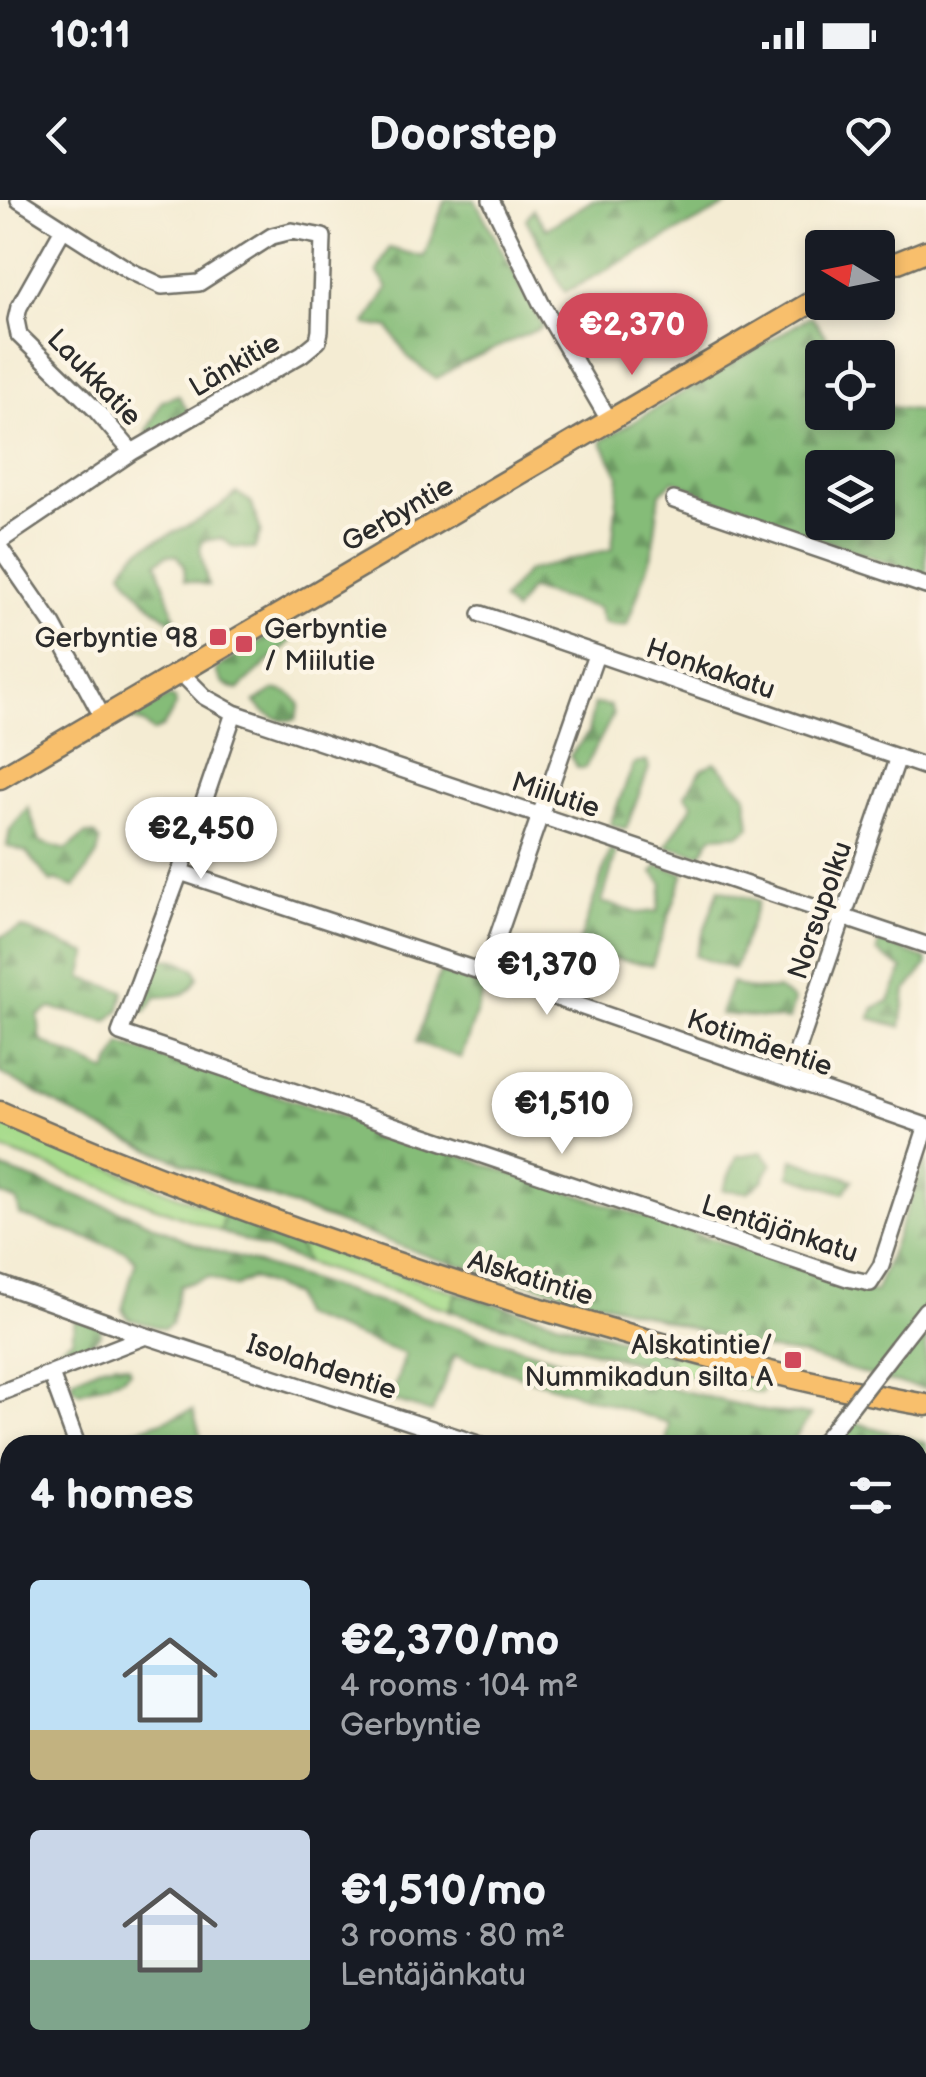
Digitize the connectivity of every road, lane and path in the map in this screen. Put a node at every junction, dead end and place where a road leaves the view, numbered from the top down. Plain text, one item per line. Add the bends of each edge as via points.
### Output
1 (19, 200) edge
2 (491, 200) edge
3 (63, 230) junction
4 (926, 251) edge
5 (895, 263) edge
6 (805, 306) edge
7 (609, 420) junction
8 (132, 452) junction
9 (674, 500) dead end
10 (0, 544) edge
11 (926, 586) edge
12 (481, 614) dead end
13 (596, 655) junction
14 (180, 672) junction
15 (234, 713) junction
16 (103, 718) junction
17 (898, 758) junction
18 (926, 767) edge
19 (0, 778) edge
20 (540, 815) junction
21 (180, 872) junction
22 (844, 916) junction
23 (926, 945) edge
24 (485, 973) junction
25 (788, 1078) junction
26 (0, 1097) edge
27 (0, 1112) edge
28 (926, 1127) edge
29 (131, 1164) junction
30 (0, 1284) edge
31 (926, 1310) edge
32 (146, 1336) junction
33 (51, 1374) junction
34 (0, 1394) edge
35 (926, 1405) edge
36 (73, 1435) edge
37 (450, 1435) edge
38 (828, 1435) edge

1 - 3 street, Länkitie
2 - 7 street via 542,306
3 - 8 street, Laukkatie via 19,307 20,334
3 - 8 street, Länkitie via 162,286 199,283 272,236 292,231 322,237 318,341
4 - 5 main road
6 - 7 main road, Gerbyntie
7 - 14 main road, Gerbyntie
8 - 10 street, Länkitie
9 - 11 street
10 - 16 street
12 - 13 street, Honkakatu
13 - 17 street, Honkakatu
13 - 20 street
14 - 15 street, Miilutie
14 - 16 main road, Gerbyntie
15 - 20 street, Miilutie
15 - 21 street
16 - 19 main road, Gerbyntie
17 - 18 street, Honkakatu
17 - 22 street, Norsupolku
20 - 22 street, Miilutie
20 - 24 street
21 - 24 street, Kotimäentie
21 - 28 street, Lentäjänkatu via 120,1033 870,1283
22 - 23 street, Miilutie
22 - 25 street, Norsupolku
24 - 25 street, Kotimäentie
25 - 28 street, Kotimäentie
26 - 29 main road, Alskatintie
27 - 29 main road, Alskatintie
29 - 35 main road, Alskatintie via 217,1202 612,1331
30 - 32 street, Isolahdentie
31 - 38 street, bridge
32 - 33 street
32 - 37 street, Isolahdentie
33 - 34 street
33 - 36 street

